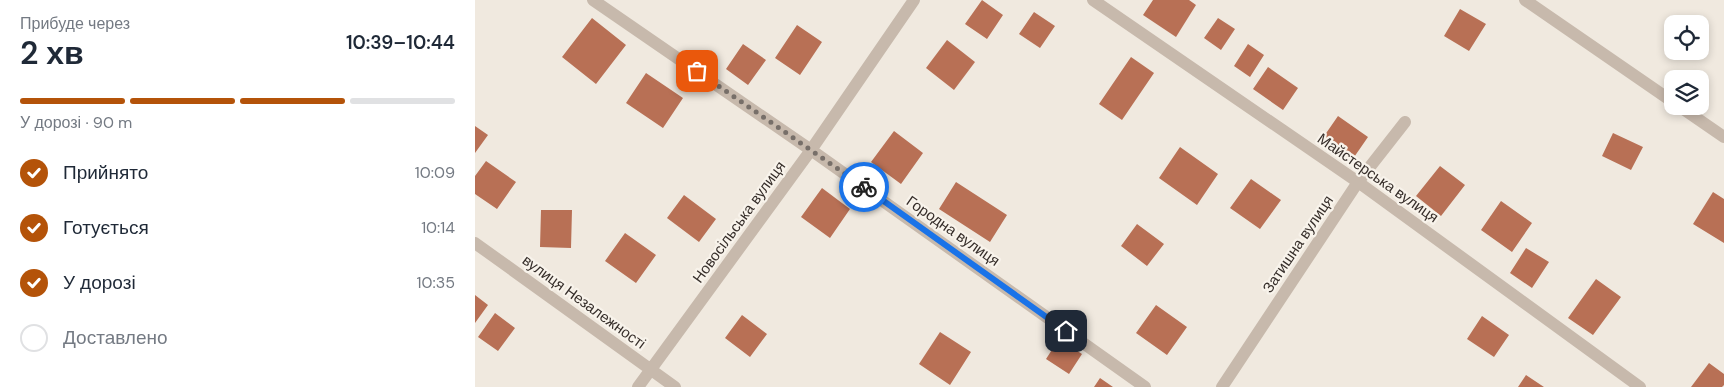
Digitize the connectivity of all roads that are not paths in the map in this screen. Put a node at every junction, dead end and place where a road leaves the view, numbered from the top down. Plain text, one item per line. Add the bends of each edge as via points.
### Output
1 (593, 0) edge
2 (914, 0) edge
3 (1093, 0) edge
4 (1525, 0) edge
5 (1664, 96) edge
6 (1692, 115) edge
7 (1405, 122) dead end
8 (1724, 137) edge
9 (811, 150) junction
10 (1358, 182) junction
11 (475, 243) edge
12 (650, 370) junction
13 (639, 387) edge
14 (675, 387) edge
15 (1145, 387) edge
16 (1222, 387) edge
17 (1640, 387) edge

1 - 9 street, Городна вулиця
2 - 9 street, Новосільська вулиця
3 - 10 street, Майстерська вулиця
4 - 5 street
6 - 8 street
7 - 10 street, Затишна вулиця
9 - 12 street, Новосільська вулиця
9 - 15 street, Городна вулиця
10 - 16 street, Затишна вулиця
10 - 17 street, Майстерська вулиця
11 - 12 street, вулиця Незалежності
12 - 13 street, Новосільська вулиця
12 - 14 street, вулиця Незалежності

